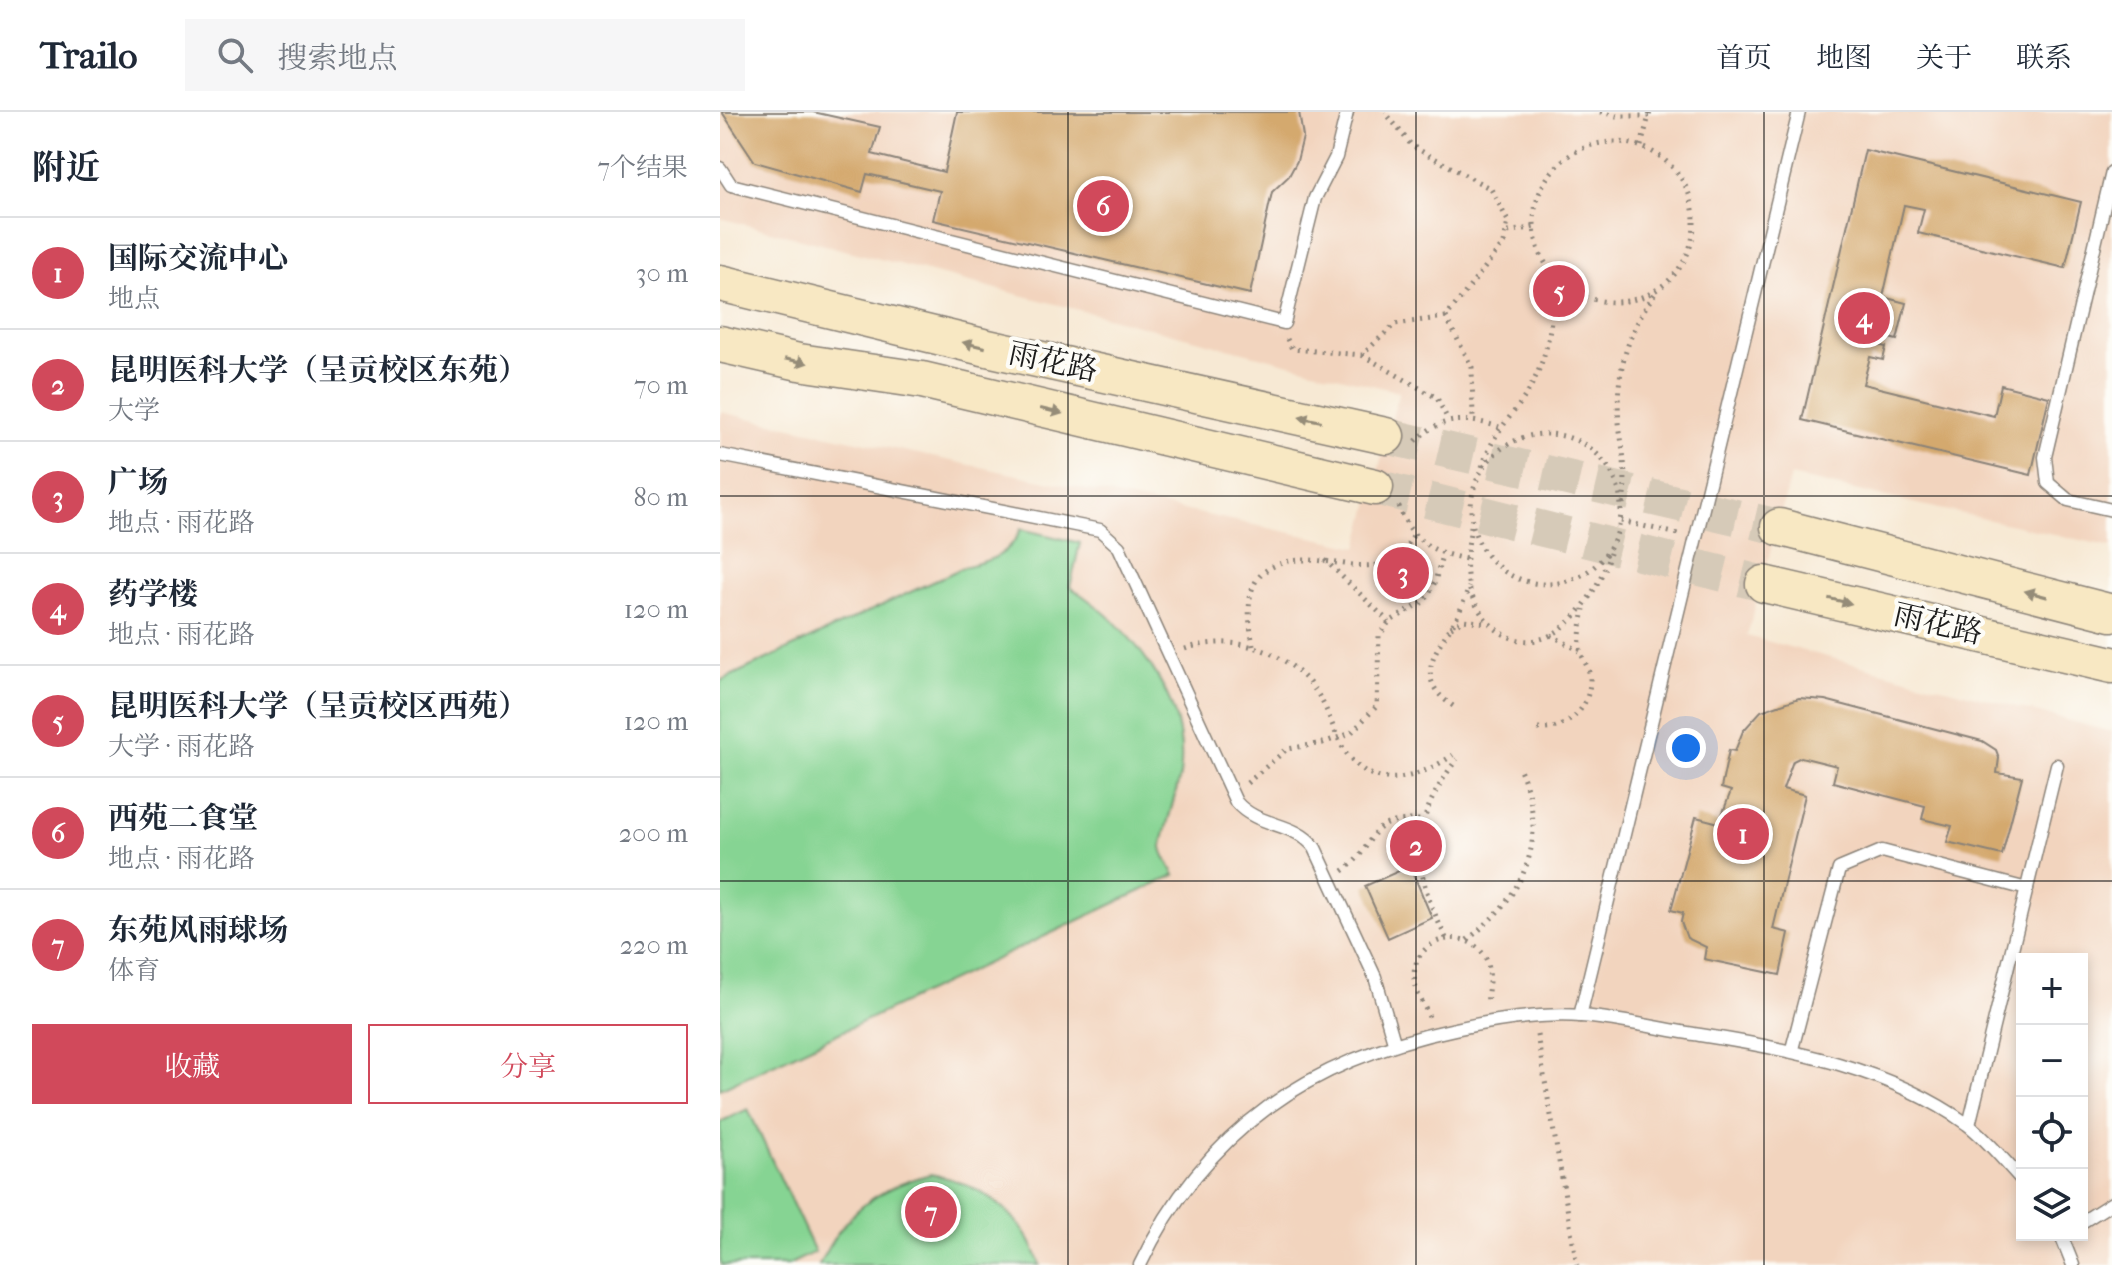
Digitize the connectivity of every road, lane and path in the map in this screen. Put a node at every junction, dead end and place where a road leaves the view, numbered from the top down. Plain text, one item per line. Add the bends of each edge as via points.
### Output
1 (1347, 112) edge
2 (1385, 112) edge
3 (1600, 112) edge
4 (1799, 112) edge
5 (1649, 114) edge
6 (1641, 146) junction
7 (720, 168) edge
8 (2112, 172) edge
9 (1535, 227) junction
10 (1508, 232) junction
11 (1543, 259) junction
12 (720, 283) edge
13 (1657, 291) junction
14 (1446, 317) junction
15 (1284, 323) junction
16 (720, 344) edge
17 (1362, 355) junction
18 (1473, 419) junction
19 (1448, 421) junction
20 (1499, 427) junction
21 (1397, 443) joint
22 (720, 455) edge
23 (1481, 469) junction
24 (1386, 492) joint
25 (1622, 507) junction
26 (2112, 510) edge
27 (1471, 521) junction
28 (1621, 521) junction
29 (1779, 527) tunnel mouth
30 (1414, 534) junction
31 (1694, 538) junction
32 (1611, 548) junction
33 (1442, 555) junction
34 (1467, 559) junction
35 (1324, 560) junction
36 (1764, 584) tunnel mouth
37 (1469, 587) junction
38 (1584, 608) junction
39 (2112, 613) edge
40 (1389, 622) junction
41 (1488, 623) junction
42 (1451, 627) junction
43 (1550, 635) junction
44 (1253, 646) junction
45 (1580, 651) junction
46 (1169, 655) junction
47 (2112, 665) edge
48 (1453, 706) dead end
49 (1538, 729) dead end
50 (1338, 739) junction
51 (2057, 765) dead end
52 (1519, 767) dead end
53 (1231, 790) junction
54 (1423, 820) junction
55 (1329, 878) junction
56 (2027, 889) junction
57 (1446, 939) junction
58 (1466, 940) junction
59 (1580, 1016) junction
60 (1534, 1018) junction
61 (1491, 1021) junction
62 (1434, 1033) junction
63 (1394, 1042) junction
64 (1792, 1049) junction
65 (1969, 1125) junction
66 (2016, 1174) edge
67 (2112, 1203) edge
68 (2088, 1218) edge
69 (2063, 1241) edge
70 (1140, 1265) edge
71 (1577, 1265) edge
72 (2073, 1265) edge

1 - 15 lane via 1336,157 1315,198
2 - 10 path via 1412,146 1491,189 1502,203
3 - 5 path
4 - 31 lane
5 - 6 path
6 - 9 path via 1617,141 1572,154 1541,189
6 - 13 path via 1667,161 1686,184 1694,213 1692,244 1679,271
7 - 15 lane via 731,185
8 - 26 lane via 2045,457 2048,483 2068,500
9 - 10 path
9 - 11 path
10 - 14 path
11 - 13 path via 1576,293 1598,301 1629,302
11 - 20 path via 1552,287 1548,338 1528,389
21 -> 12 street, 雨花路
13 - 25 path via 1642,311 1621,365 1620,429 1627,479
14 - 17 path via 1395,324
14 - 18 path via 1472,367
15 - 17 path via 1292,349
16 -> 24 street, 雨花路 via 922,380
17 - 19 path via 1437,398
18 - 19 path
18 - 20 path
19 - 21 path
20 - 23 path
22 - 46 lane via 1100,530 1119,547
23 - 25 path via 1517,439 1541,433 1565,436 1588,445 1605,462
23 - 27 path via 1471,494
24 - 30 path
25 - 28 path
27 - 32 path via 1488,556 1519,580 1545,585 1571,581 1594,568
27 - 34 path
28 - 31 path
28 - 32 path
39 -> 29 street, 雨花路
30 - 33 path
30 - 35 path via 1400,555 1380,563 1355,567
31 - 59 lane
32 - 38 path via 1605,572
33 - 34 path
33 - 40 path via 1425,601
34 - 37 path
35 - 40 path
35 - 44 path via 1304,557 1264,571 1250,591
36 -> 47 street, 雨花路
37 - 41 path
37 - 42 path
38 - 43 path
38 - 45 path
40 - 50 path via 1379,636 1377,706
41 - 42 path via 1463,620
41 - 43 path via 1518,640
42 - 48 path via 1432,655 1430,672 1434,689
43 - 45 path
44 - 46 path via 1210,643
44 - 50 path via 1308,679
45 - 49 path via 1590,679 1581,711 1553,730
46 - 53 lane
50 - 53 path via 1287,749 1260,775
50 - 54 path via 1363,770 1383,777 1412,778 1455,757 1430,797
51 - 56 lane
52 - 58 path via 1533,808 1532,848 1514,893
53 - 55 lane via 1254,818 1304,834
54 - 55 path via 1386,822 1369,837 1356,860
54 - 57 path via 1419,871
55 - 63 lane via 1375,977
56 - 64 lane via 1882,851 1839,869
56 - 65 lane
57 - 58 path
57 - 62 path via 1430,945 1416,965 1417,990
58 - 61 path via 1477,947 1489,968
59 - 60 lane
59 - 64 lane
60 - 61 lane
60 - 71 path
61 - 62 lane
62 - 63 lane
63 - 70 lane via 1313,1077 1253,1116 1161,1220
64 - 65 lane via 1925,1098
65 - 66 lane
67 - 68 lane
69 - 72 lane

